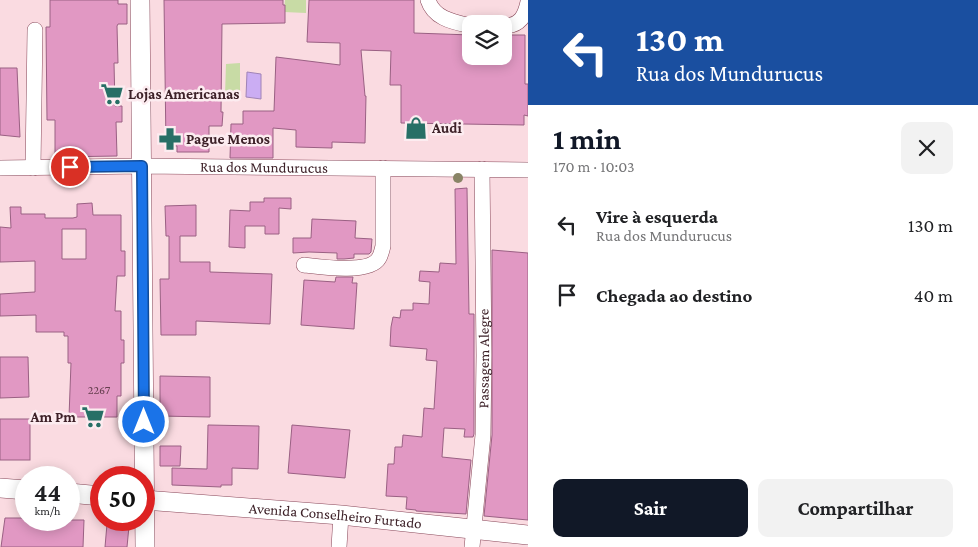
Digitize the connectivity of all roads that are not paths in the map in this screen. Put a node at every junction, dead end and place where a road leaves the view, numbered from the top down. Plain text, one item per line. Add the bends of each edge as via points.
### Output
1 (140, 0) edge
2 (428, 0) edge
3 (528, 2) edge
4 (462, 24) edge
5 (512, 26) edge
6 (35, 30) dead end
7 (142, 166) junction
8 (0, 168) edge
9 (33, 168) junction
10 (383, 168) junction
11 (482, 169) junction
12 (528, 170) edge
13 (304, 265) dead end
14 (144, 466) edge
15 (0, 488) edge
16 (15, 489) edge
17 (155, 501) edge
18 (341, 515) junction
19 (145, 531) edge
20 (528, 536) edge
21 (473, 538) edge
22 (145, 547) edge
23 (339, 547) edge

1 - 7 main road
2 - 4 street via 445,20
3 - 5 street via 525,15
6 - 9 street
7 - 9 street, Rua dos Mundurucus
7 - 10 street, Rua dos Mundurucus
7 - 14 main road
8 - 9 street, Rua dos Mundurucus
10 - 11 street, Rua dos Mundurucus
10 - 13 street via 383,246 379,259 368,267
11 - 12 street, Rua dos Mundurucus
11 - 21 street, Passagem Alegre via 483,435
15 - 16 main road
17 - 18 main road, Avenida Conselheiro Furtado
18 - 21 main road, Avenida Conselheiro Furtado
18 - 23 street
19 - 22 main road
20 - 21 main road, Avenida Conselheiro Furtado

